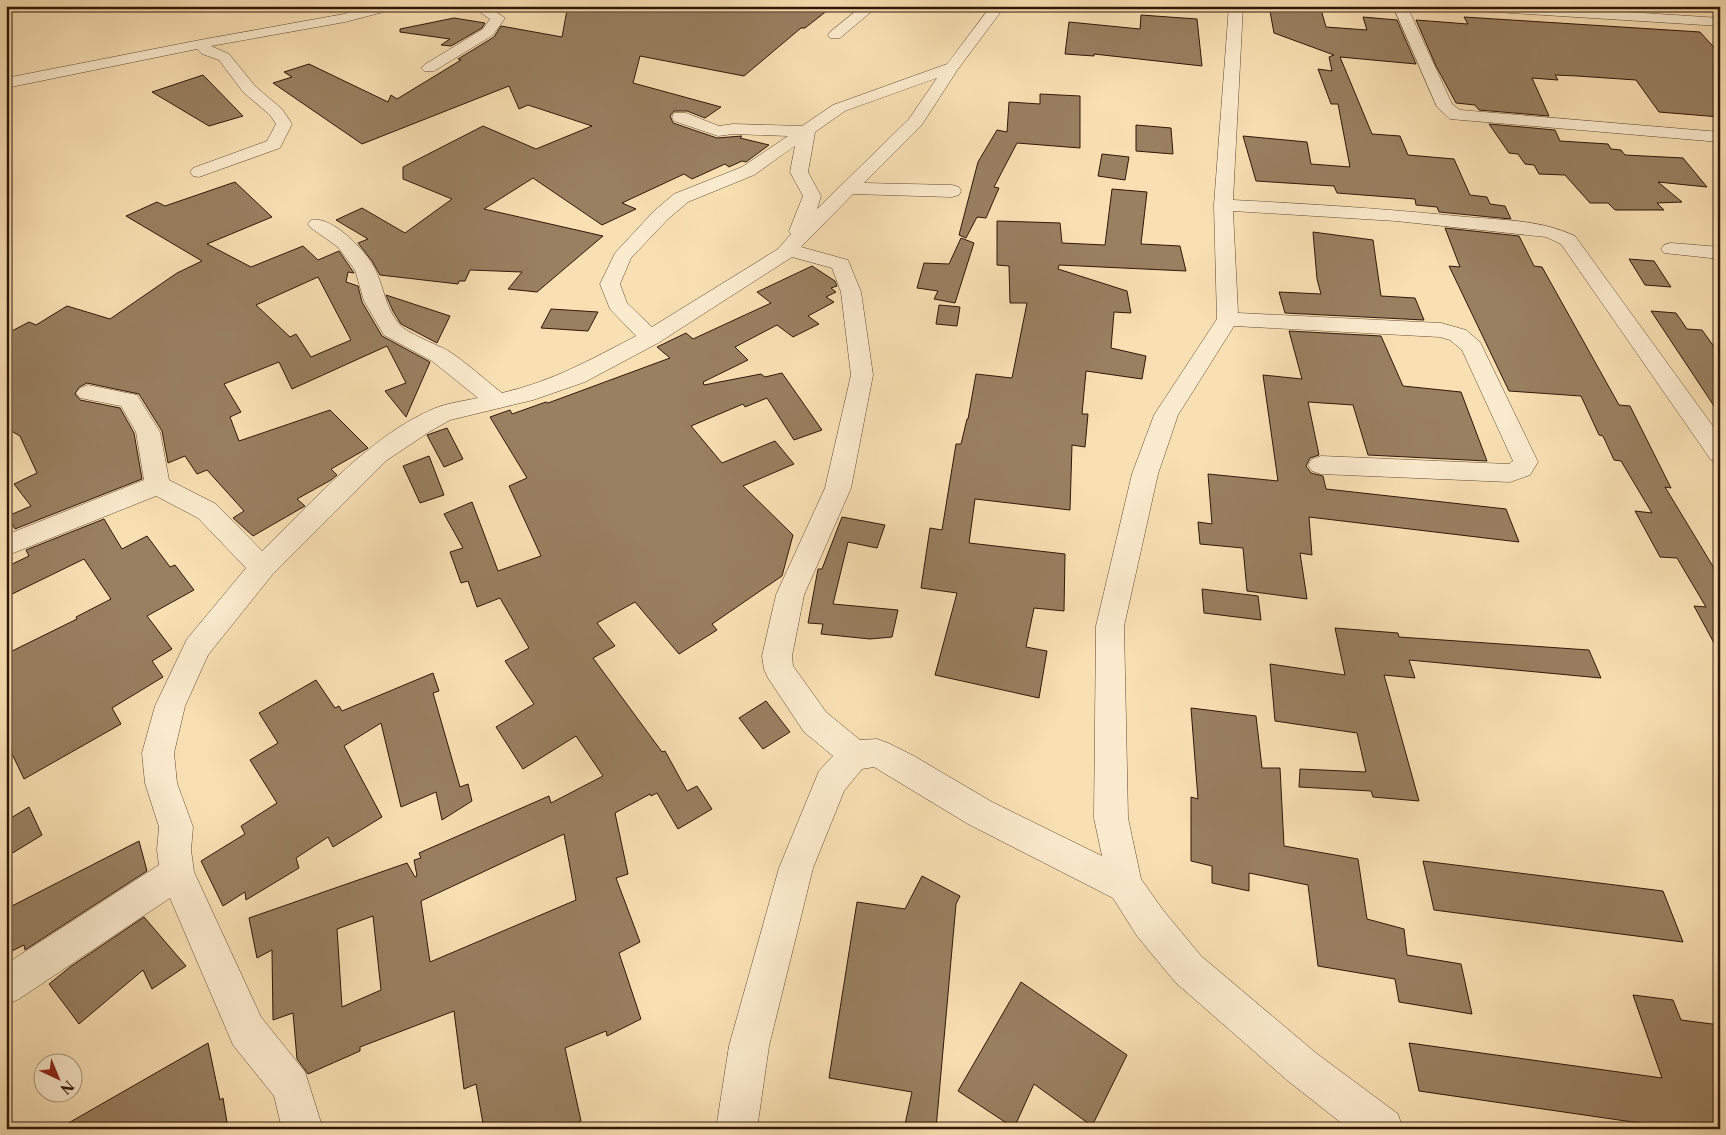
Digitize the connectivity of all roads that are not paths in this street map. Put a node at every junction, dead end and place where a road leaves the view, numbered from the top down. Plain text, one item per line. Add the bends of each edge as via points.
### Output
1 (390, 6) edge
2 (484, 6) edge
3 (870, 6) edge
4 (998, 6) edge
5 (1236, 6) edge
6 (1400, 6) edge
7 (1463, 6) edge
8 (1720, 22) edge
9 (835, 35) dead end
10 (200, 44) junction
11 (952, 67) junction
12 (429, 68) dead end
13 (6, 83) edge
14 (680, 117) dead end
15 (807, 131) junction
16 (1720, 137) edge
17 (199, 172) dead end
18 (848, 188) junction
19 (952, 191) dead end
20 (1223, 205) junction
21 (318, 224) dead end
22 (792, 245) junction
23 (1671, 249) dead end
24 (1720, 253) edge
25 (1228, 320) junction
26 (650, 338) junction
27 (88, 393) dead end
28 (497, 400) junction
29 (1720, 454) edge
30 (1321, 465) dead end
31 (157, 485) junction
32 (6, 546) edge
33 (262, 568) junction
34 (854, 755) junction
35 (177, 872) junction
36 (1125, 886) junction
37 (6, 986) edge
38 (304, 1129) edge
39 (736, 1129) edge
40 (1383, 1129) edge

1 - 10 street via 345,18
2 - 12 street via 482,8 498,18 488,32
3 - 9 street
4 - 11 street
5 - 20 street
6 - 16 street via 1445,107 1456,115
7 - 8 street
10 - 13 street
10 - 17 street via 207,51 224,58 284,124 274,144
11 - 15 street via 839,108
11 - 18 street via 915,122
14 - 15 street via 718,131 733,128
15 - 22 street via 799,172 812,196
15 - 26 street via 748,171 681,198 643,233 622,258 610,284 616,304
18 - 19 street
18 - 22 street
20 - 25 street
20 - 29 street via 1396,215 1532,229 1551,232 1568,240
21 - 28 street via 345,243 365,269 376,301 392,330 440,356
22 - 26 street
22 - 34 street via 840,264 851,292 862,375 838,488 790,595 777,656 779,669 815,722
23 - 24 street
25 - 30 street via 1441,330 1458,335 1472,347 1526,462 1521,469 1510,473
25 - 36 street via 1166,415 1145,474 1110,626 1111,818
26 - 28 street via 577,377
27 - 31 street via 129,400 148,432
28 - 33 street via 443,414 378,454
31 - 32 street
31 - 33 street via 206,510
33 - 35 street via 196,648 170,706 158,753 161,783 176,826 174,850
34 - 36 street via 877,752 980,813
34 - 39 street via 831,782 796,868 749,1046
35 - 37 street
35 - 38 street via 247,1031 291,1086
36 - 40 street via 1188,969 1302,1068

